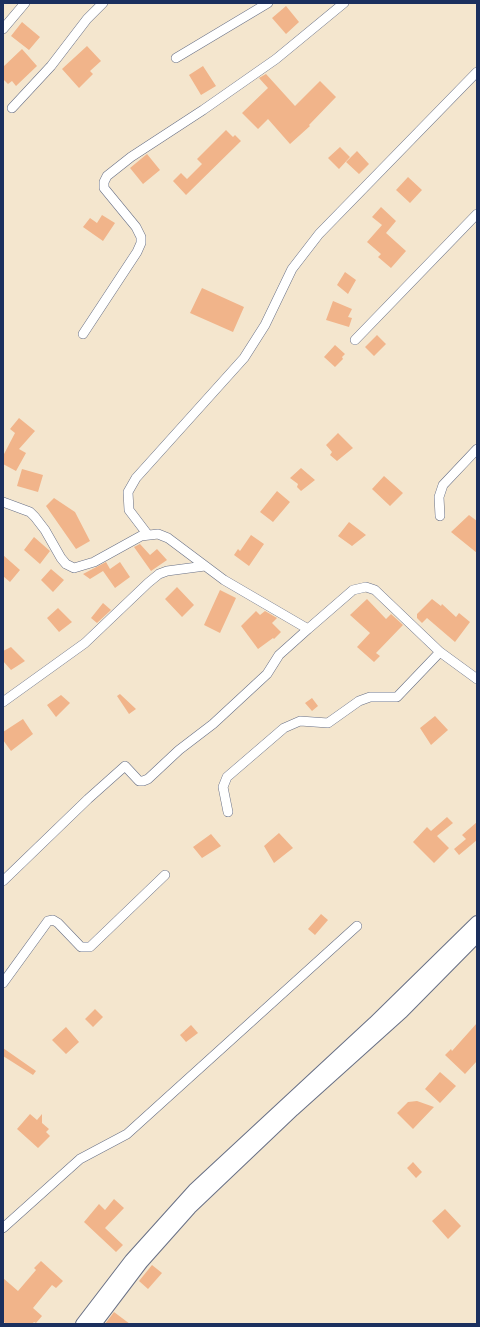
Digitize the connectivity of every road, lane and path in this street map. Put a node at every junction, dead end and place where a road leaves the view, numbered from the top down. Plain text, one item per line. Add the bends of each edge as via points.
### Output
1 (25, 3) edge
2 (103, 3) edge
3 (268, 3) edge
4 (344, 3) edge
5 (3, 28) edge
6 (176, 58) dead end
7 (477, 72) edge
8 (12, 108) dead end
9 (477, 214) edge
10 (83, 334) dead end
11 (355, 340) dead end
12 (477, 449) edge
13 (3, 502) edge
14 (440, 516) dead end
15 (148, 535) junction
16 (205, 566) junction
17 (308, 629) junction
18 (440, 652) junction
19 (477, 679) edge
20 (3, 702) edge
21 (228, 812) dead end
22 (165, 875) dead end
23 (3, 881) edge
24 (477, 922) edge
25 (357, 926) dead end
26 (477, 936) edge
27 (3, 983) edge
28 (3, 1228) edge
29 (82, 1324) edge
30 (95, 1324) edge

1 - 5 street
2 - 8 street
3 - 6 street
4 - 10 street via 276,59 107,176 104,188 136,227 141,242
7 - 15 street via 319,234 292,269 265,325 244,358 162,447 133,483 128,492 129,510
9 - 11 street
12 - 14 street via 443,485 439,497
13 - 15 street via 30,512 60,558 74,568 94,562 141,536
15 - 16 street via 158,534 168,538
16 - 17 street via 224,580
16 - 20 street via 159,574 85,643
17 - 18 street via 321,620 345,595 366,587 375,590
17 - 23 street via 279,655 267,674 148,779 139,781 125,766
18 - 19 street
18 - 21 street via 397,697 370,697 359,701 328,723 300,721 284,728 227,777 224,788
22 - 27 street via 90,947 81,947 58,923 48,921
24 - 29 main road via 374,1023 194,1190 131,1260
25 - 28 street via 127,1134 80,1159
26 - 30 main road via 402,1012 293,1110 190,1208 142,1262

